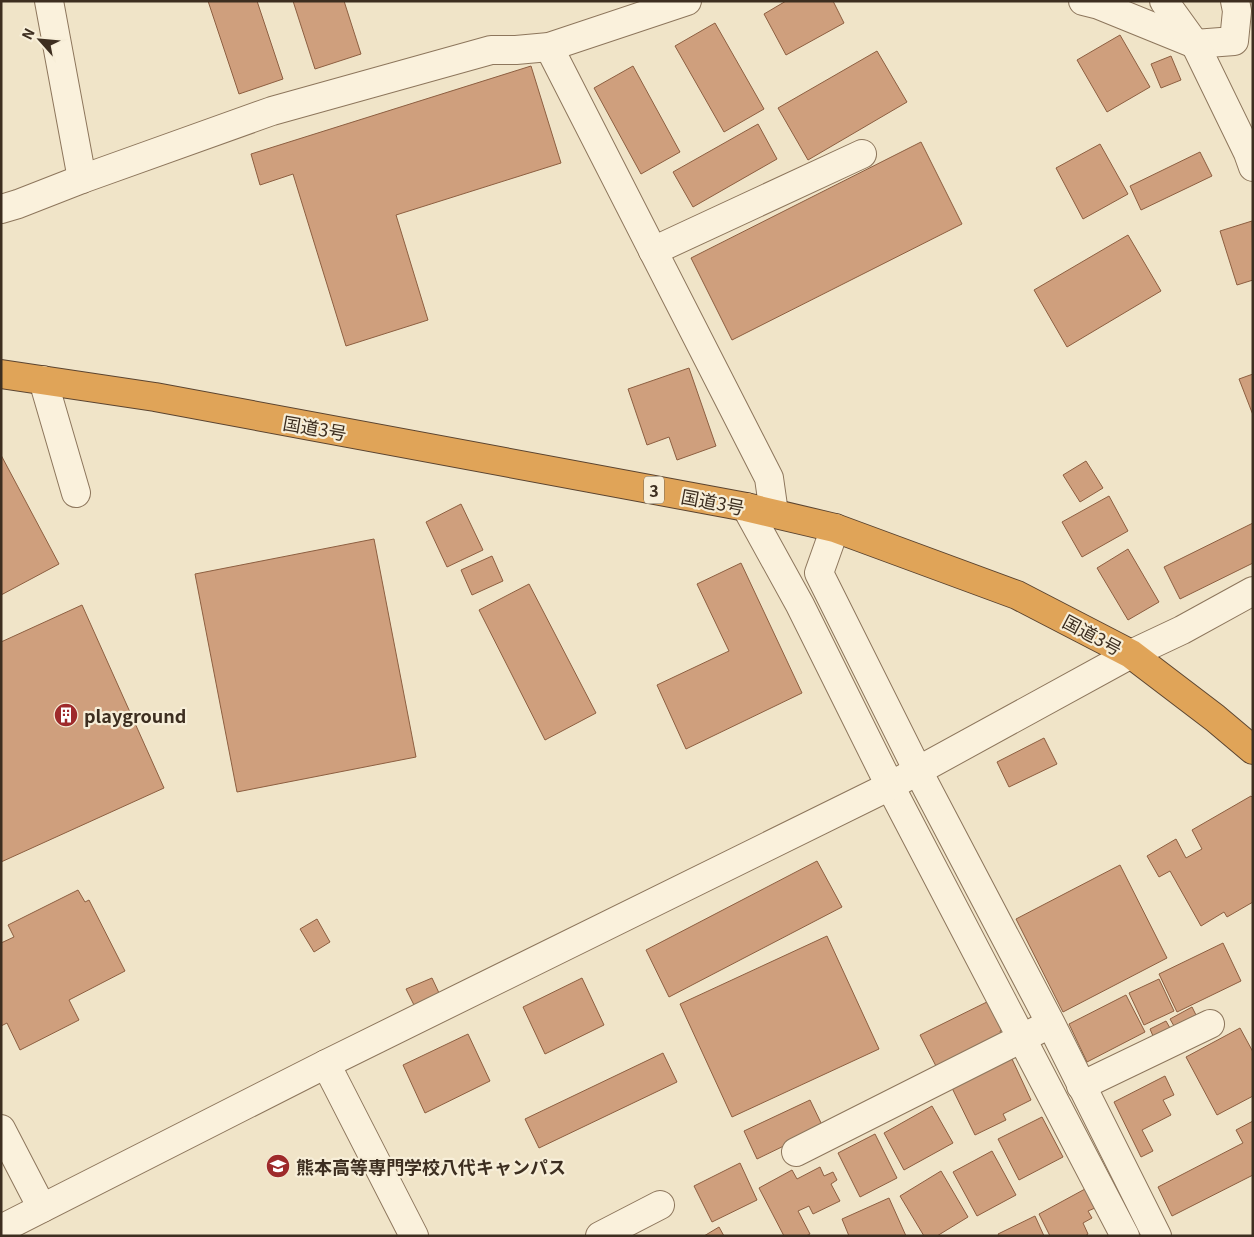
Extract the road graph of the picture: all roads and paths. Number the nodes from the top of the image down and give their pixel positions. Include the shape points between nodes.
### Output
1 (49, 1) edge
2 (687, 1) edge
3 (1083, 1) edge
4 (1164, 1) edge
5 (1235, 1) edge
6 (1195, 44) junction
7 (549, 47) junction
8 (862, 154) dead end
9 (1253, 167) edge
10 (82, 179) junction
11 (1, 209) edge
12 (653, 251) junction
13 (1, 374) edge
14 (43, 380) junction
15 (76, 493) dead end
16 (746, 507) junction
17 (774, 513) junction
18 (834, 528) junction
19 (818, 573) junction
20 (1253, 591) edge
21 (800, 605) junction
22 (1131, 654) junction
23 (1253, 750) edge
24 (918, 771) junction
25 (890, 786) junction
26 (1051, 1024) junction
27 (1210, 1024) dead end
28 (1021, 1037) junction
29 (326, 1064) junction
30 (1081, 1086) junction
31 (1, 1129) edge
32 (1106, 1136) junction
33 (796, 1152) dead end
34 (1090, 1168) junction
35 (660, 1205) dead end
36 (42, 1208) junction
37 (1, 1229) edge
38 (414, 1236) edge
39 (600, 1236) edge
40 (1124, 1236) edge
41 (1157, 1236) edge

1 - 10 street
2 - 7 street
3 - 6 street
4 - 6 street
5 - 6 street via 1234,41
6 - 9 street
7 - 10 street via 492,50 272,111
7 - 12 street
8 - 12 street
10 - 11 street
12 - 17 street via 769,478
13 - 14 highway, 国道3号 / 3
14 - 15 street
14 - 16 highway, 国道3号 / 3 via 155,397
16 - 17 highway, 国道3号 / 3
16 - 21 street
17 - 18 highway, 国道3号 / 3
18 - 19 street
18 - 22 highway, 国道3号 / 3 via 1018,594
19 - 21 street
19 - 24 street
20 - 22 street
21 - 25 street
22 - 23 highway, 国道3号 / 3
22 - 24 street
24 - 25 street
24 - 26 street
25 - 28 street
25 - 29 street
26 - 28 street
26 - 30 street
27 - 30 street
28 - 33 street
28 - 34 street
29 - 36 street
29 - 38 street
30 - 32 street
31 - 36 street
32 - 34 street
32 - 41 street
34 - 40 street
35 - 39 street
36 - 37 street

